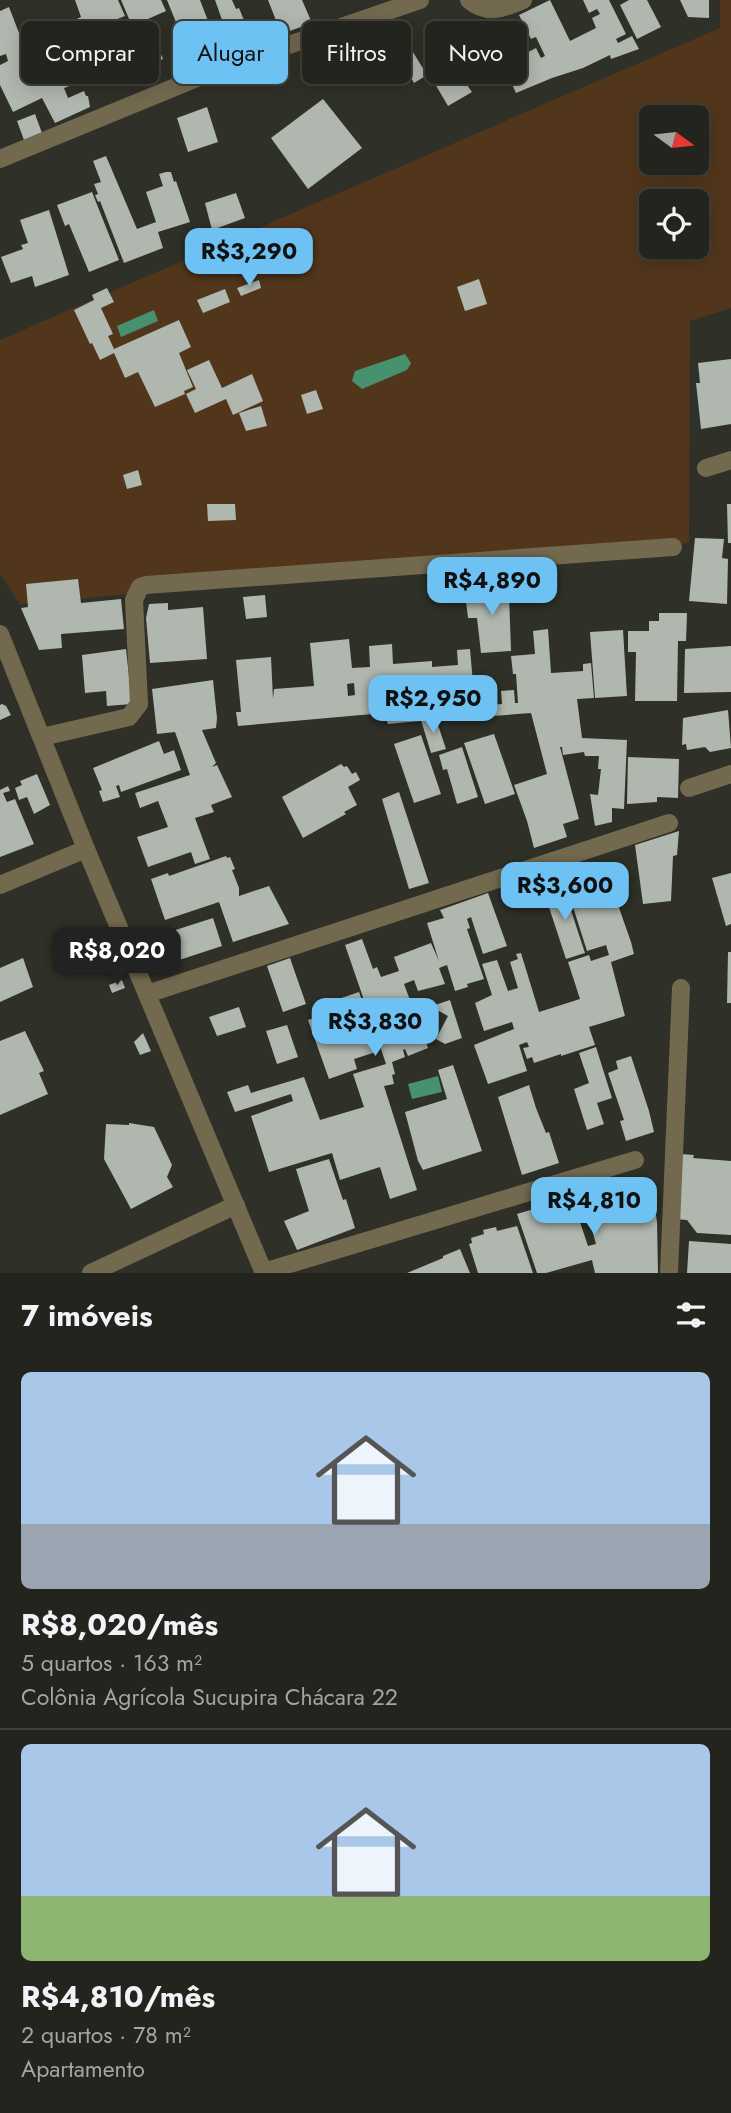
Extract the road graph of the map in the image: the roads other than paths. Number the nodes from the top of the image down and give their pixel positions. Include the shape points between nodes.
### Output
1 (420, 0) edge
2 (469, 0) edge
3 (523, 0) edge
4 (0, 159) edge
5 (731, 460) edge
6 (706, 468) dead end
7 (673, 547) dead end
8 (0, 634) edge
9 (0, 668) edge
10 (16, 679) junction
11 (43, 737) junction
12 (731, 774) edge
13 (689, 788) dead end
14 (669, 823) dead end
15 (86, 849) junction
16 (0, 885) edge
17 (681, 988) dead end
18 (147, 993) junction
19 (635, 1160) dead end
20 (236, 1205) junction
21 (91, 1273) edge
22 (263, 1273) edge
23 (669, 1273) edge

1 - 4 street via 219,69
2 - 3 street via 482,9 494,10
5 - 6 street
7 - 11 street via 146,585 134,600 139,705 135,712
8 - 10 street
9 - 10 street
10 - 11 street
11 - 15 street
12 - 13 street
14 - 18 street
15 - 16 street
15 - 18 street
17 - 23 street
18 - 20 street
19 - 22 street
20 - 21 street
20 - 22 street

